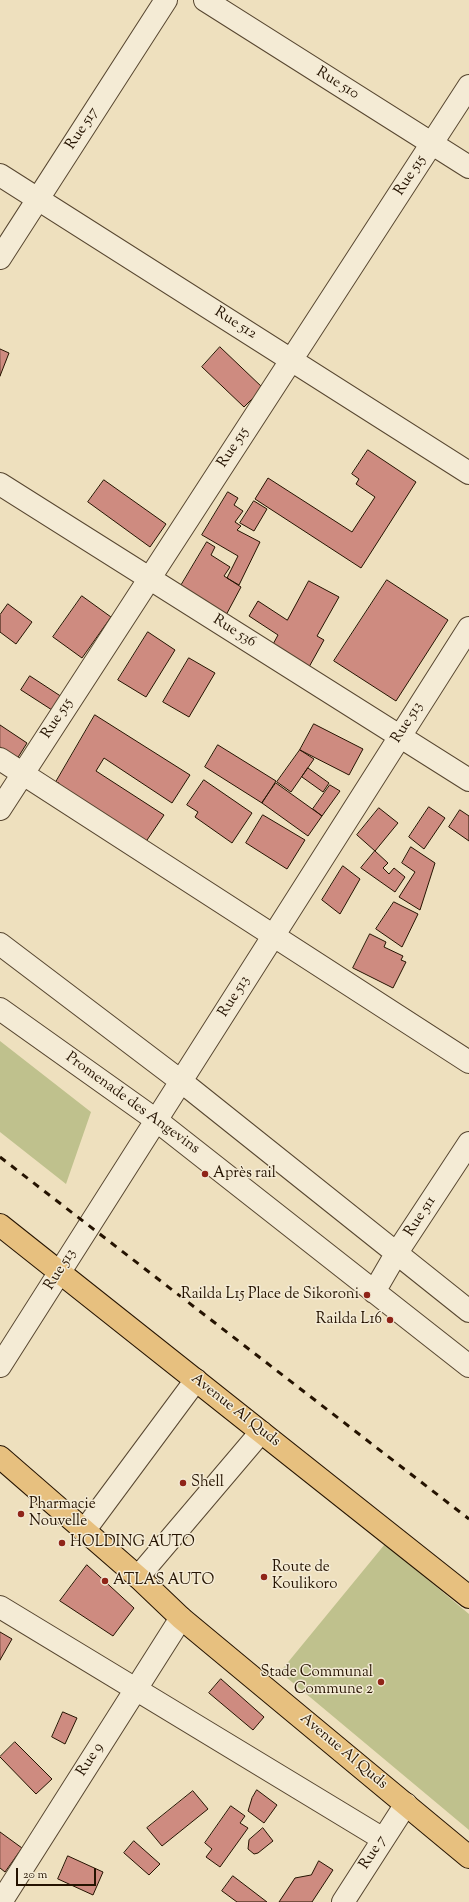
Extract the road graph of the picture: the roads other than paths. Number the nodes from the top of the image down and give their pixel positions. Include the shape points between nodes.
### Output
1 (166, 0) edge
2 (205, 0) edge
3 (469, 86) edge
4 (432, 144) junction
5 (469, 167) edge
6 (0, 175) edge
7 (38, 199) junction
8 (0, 258) edge
9 (291, 360) junction
10 (469, 473) edge
11 (0, 484) edge
12 (149, 579) junction
13 (469, 628) edge
14 (400, 737) junction
15 (0, 759) edge
16 (23, 774) junction
17 (469, 780) edge
18 (0, 809) edge
19 (274, 936) junction
20 (0, 944) edge
21 (0, 1009) edge
22 (469, 1062) edge
23 (182, 1082) junction
24 (156, 1120) junction
25 (469, 1143) edge
26 (0, 1225) edge
27 (396, 1254) junction
28 (60, 1272) junction
29 (374, 1292) junction
30 (469, 1311) edge
31 (0, 1366) edge
32 (469, 1366) edge
33 (196, 1380) junction
34 (261, 1432) junction
35 (0, 1457) edge
36 (84, 1530) junction
37 (138, 1577) junction
38 (469, 1597) edge
39 (0, 1607) edge
40 (181, 1618) junction
41 (136, 1689) junction
42 (406, 1804) junction
43 (383, 1839) junction
44 (469, 1856) edge
45 (1, 1902) edge
46 (343, 1902) edge

1 - 7 street, Rue 517
2 - 4 street, Rue 510
3 - 4 street, Rue 515
4 - 5 street, Rue 510
4 - 9 street, Rue 515
6 - 7 street, Rue 512
7 - 8 street, Rue 517
7 - 9 street, Rue 512
9 - 10 street, Rue 512
9 - 12 street, Rue 515
11 - 12 street, Rue 536
12 - 14 street, Rue 536
12 - 16 street, Rue 515
13 - 14 street, Rue 513
14 - 17 street, Rue 536
14 - 19 street, Rue 513
15 - 16 street
16 - 18 street, Rue 515
16 - 19 street
19 - 22 street
19 - 23 street, Rue 513
20 - 23 street
21 - 24 street, Promenade des Angevins
23 - 24 street, Rue 513
23 - 27 street
24 - 28 street, Rue 513
24 - 29 street, Promenade des Angevins
25 - 27 street, Rue 511
26 - 28 main road, Avenue Al Quds
27 - 29 street, Rue 511
27 - 30 street
28 - 31 street, Rue 513
28 - 33 main road, Avenue Al Quds
29 - 32 street, Promenade des Angevins
33 - 34 main road, Avenue Al Quds
33 - 36 street
34 - 37 street
34 - 38 main road, Avenue Al Quds
35 - 36 main road, Avenue Al Quds
36 - 37 main road, Avenue Al Quds
37 - 40 main road, Avenue Al Quds
39 - 41 street
40 - 41 street, Rue 9
40 - 42 main road, Avenue Al Quds
41 - 43 street
41 - 45 street, Rue 9
42 - 43 street, Rue 7
42 - 44 main road, Avenue Al Quds
43 - 46 street, Rue 7

